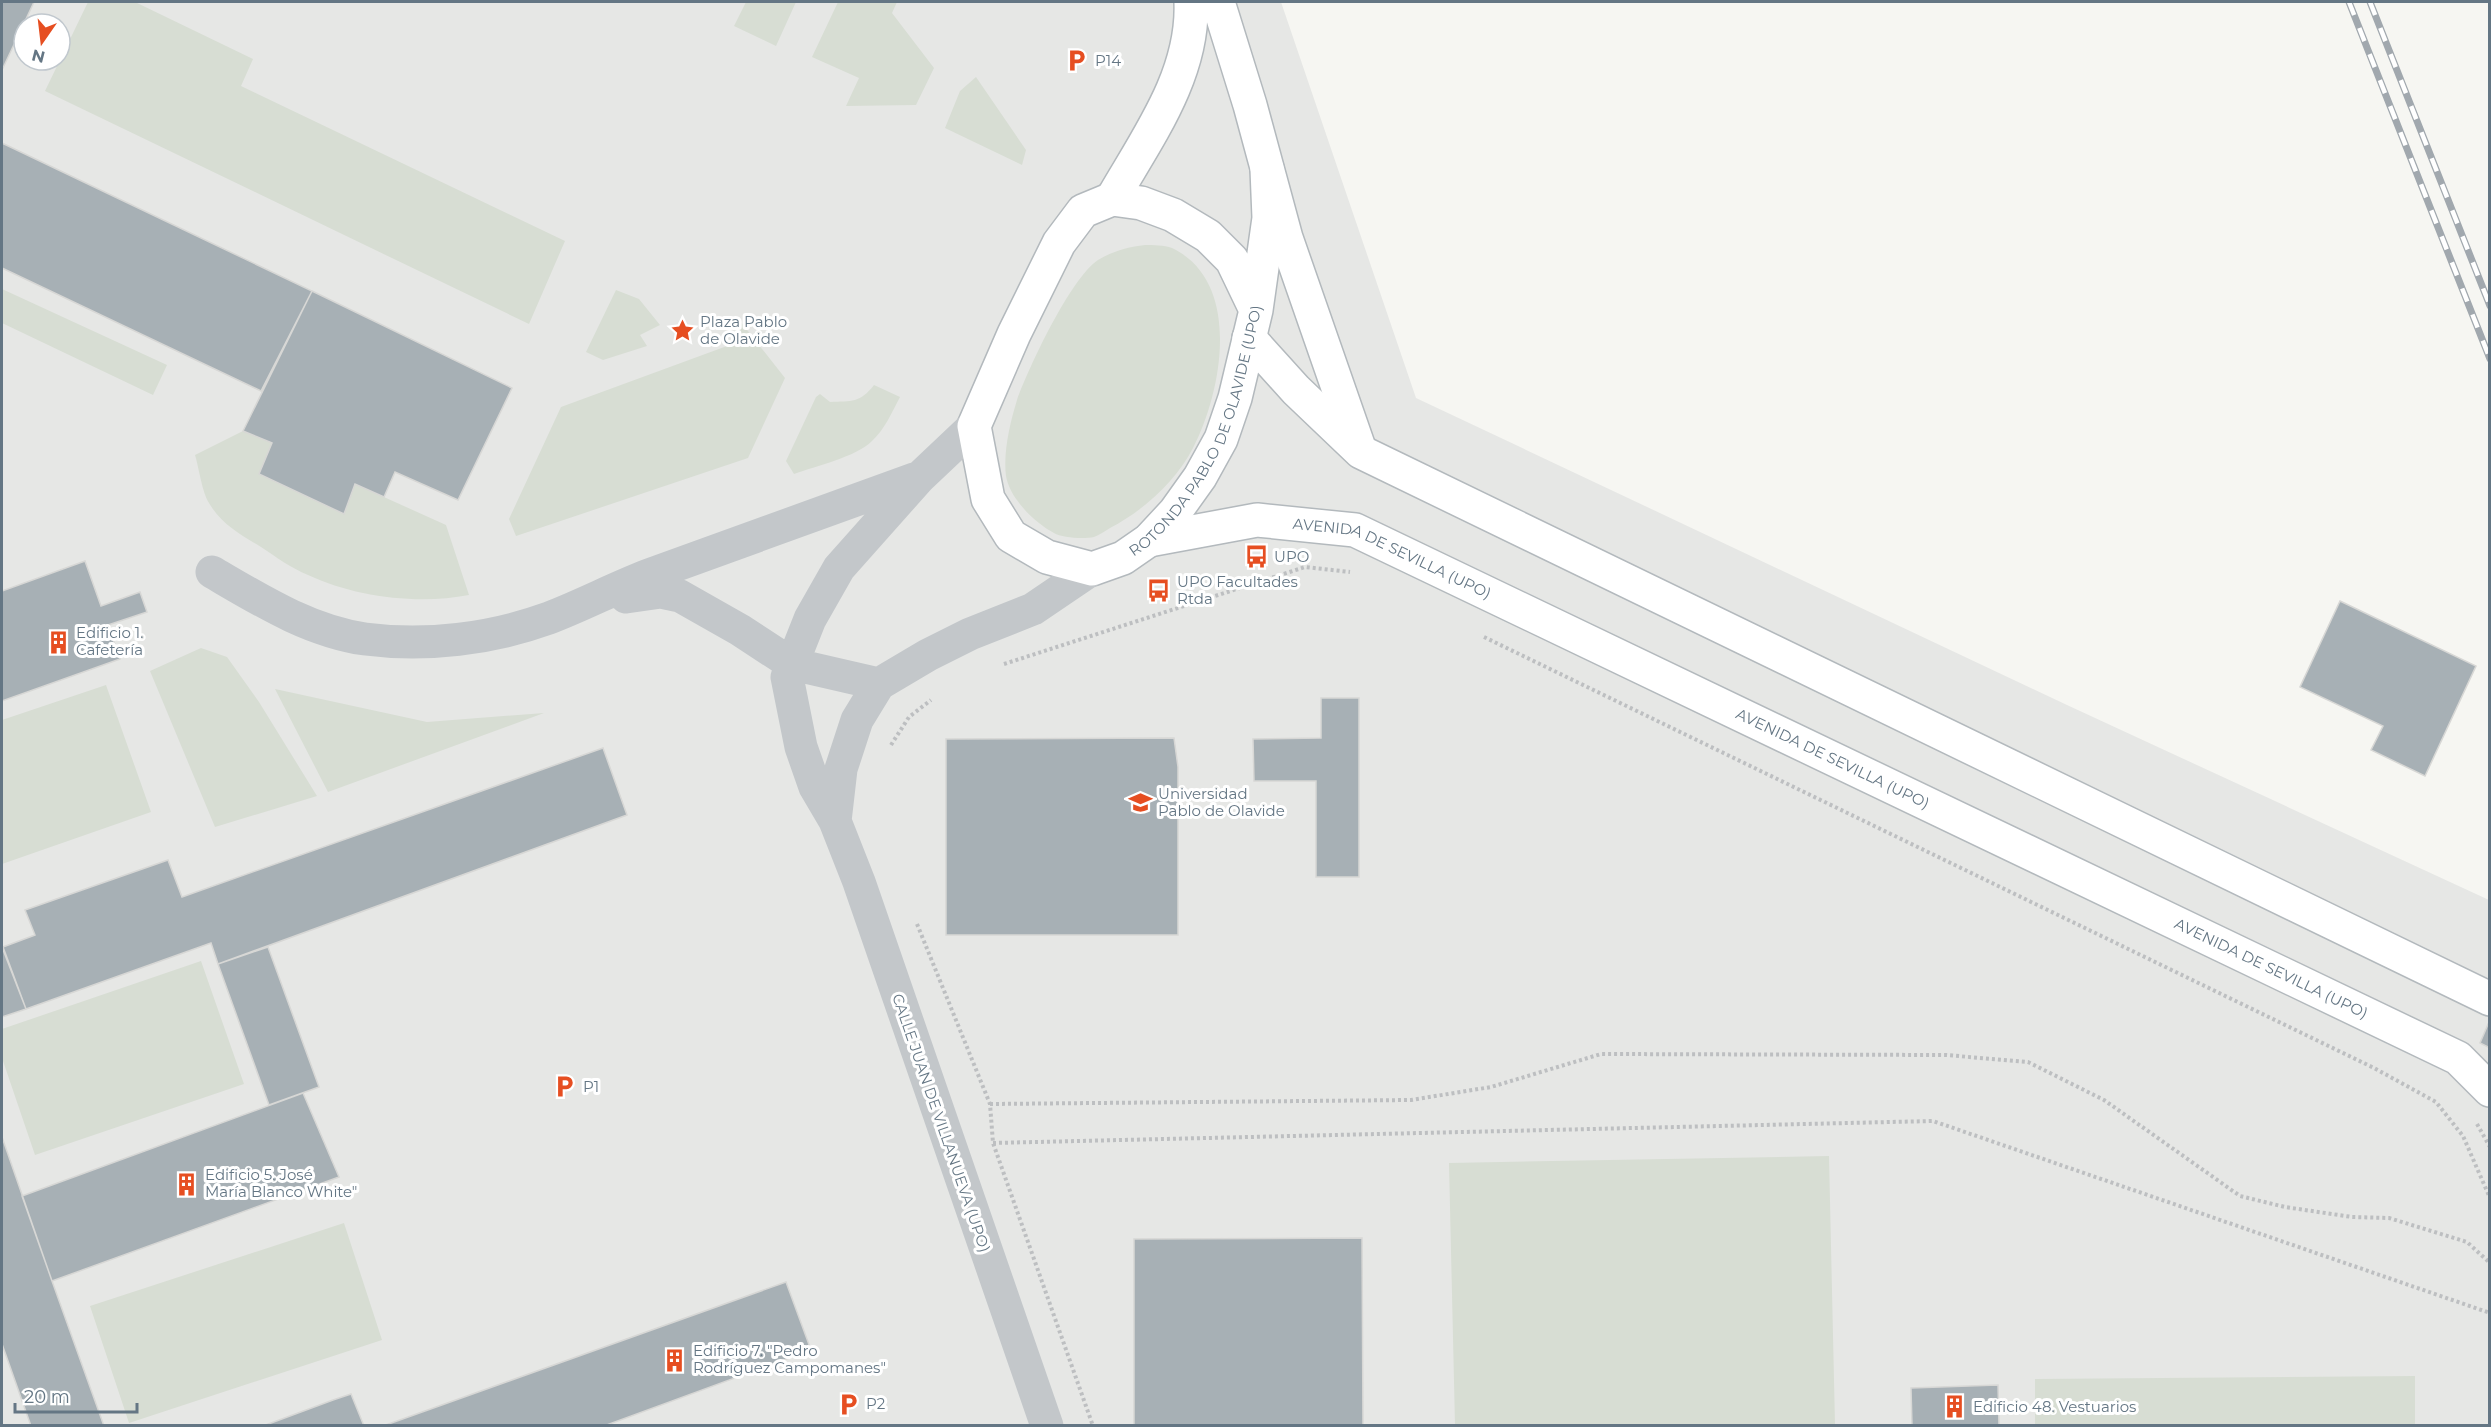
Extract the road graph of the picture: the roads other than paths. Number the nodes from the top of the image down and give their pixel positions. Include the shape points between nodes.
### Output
1 (1191, 2) edge
2 (1218, 2) edge
3 (1267, 169) junction
4 (1112, 199) junction
5 (1252, 324) junction
6 (974, 426) junction
7 (1361, 452) junction
8 (919, 478) junction
9 (1149, 540) junction
10 (1092, 569) junction
11 (212, 573) dead end
12 (579, 604) junction
13 (792, 664) junction
14 (879, 684) junction
15 (835, 821) junction
16 (2490, 999) edge
17 (2490, 1090) edge
18 (1047, 1425) edge

1 - 4 street via 1192,27 1173,92
2 - 3 street
3 - 5 street via 1269,218
3 - 7 street via 1286,238
4 - 5 street, ROTONDA PABLO DE OLAVIDE (UPO) via 1163,211 1208,236 1232,260
4 - 6 street via 1083,211 1059,243
5 - 7 street via 1296,390
5 - 9 street, ROTONDA PABLO DE OLAVIDE (UPO) via 1221,439 1200,477
6 - 8 street, CALLE JUAN DE VILLANUEVA (UPO)
6 - 10 street via 988,499 1011,536 1047,557
7 - 16 street
8 - 12 street
8 - 13 street, CALLE JUAN DE VILLANUEVA (UPO) via 839,568 810,619
9 - 10 street, ROTONDA PABLO DE OLAVIDE (UPO) via 1123,558
9 - 17 street, AVENIDA DE SEVILLA (UPO) via 1257,520 1355,530 2458,1059
10 - 14 street via 1033,609 949,644
11 - 12 street via 287,615 364,639 421,642 471,637 549,618
12 - 13 street via 661,592 680,596
13 - 14 street
13 - 15 street, CALLE JUAN DE VILLANUEVA (UPO) via 787,677 801,747 815,787
14 - 15 street via 857,720 841,769
15 - 18 street, CALLE JUAN DE VILLANUEVA (UPO)

